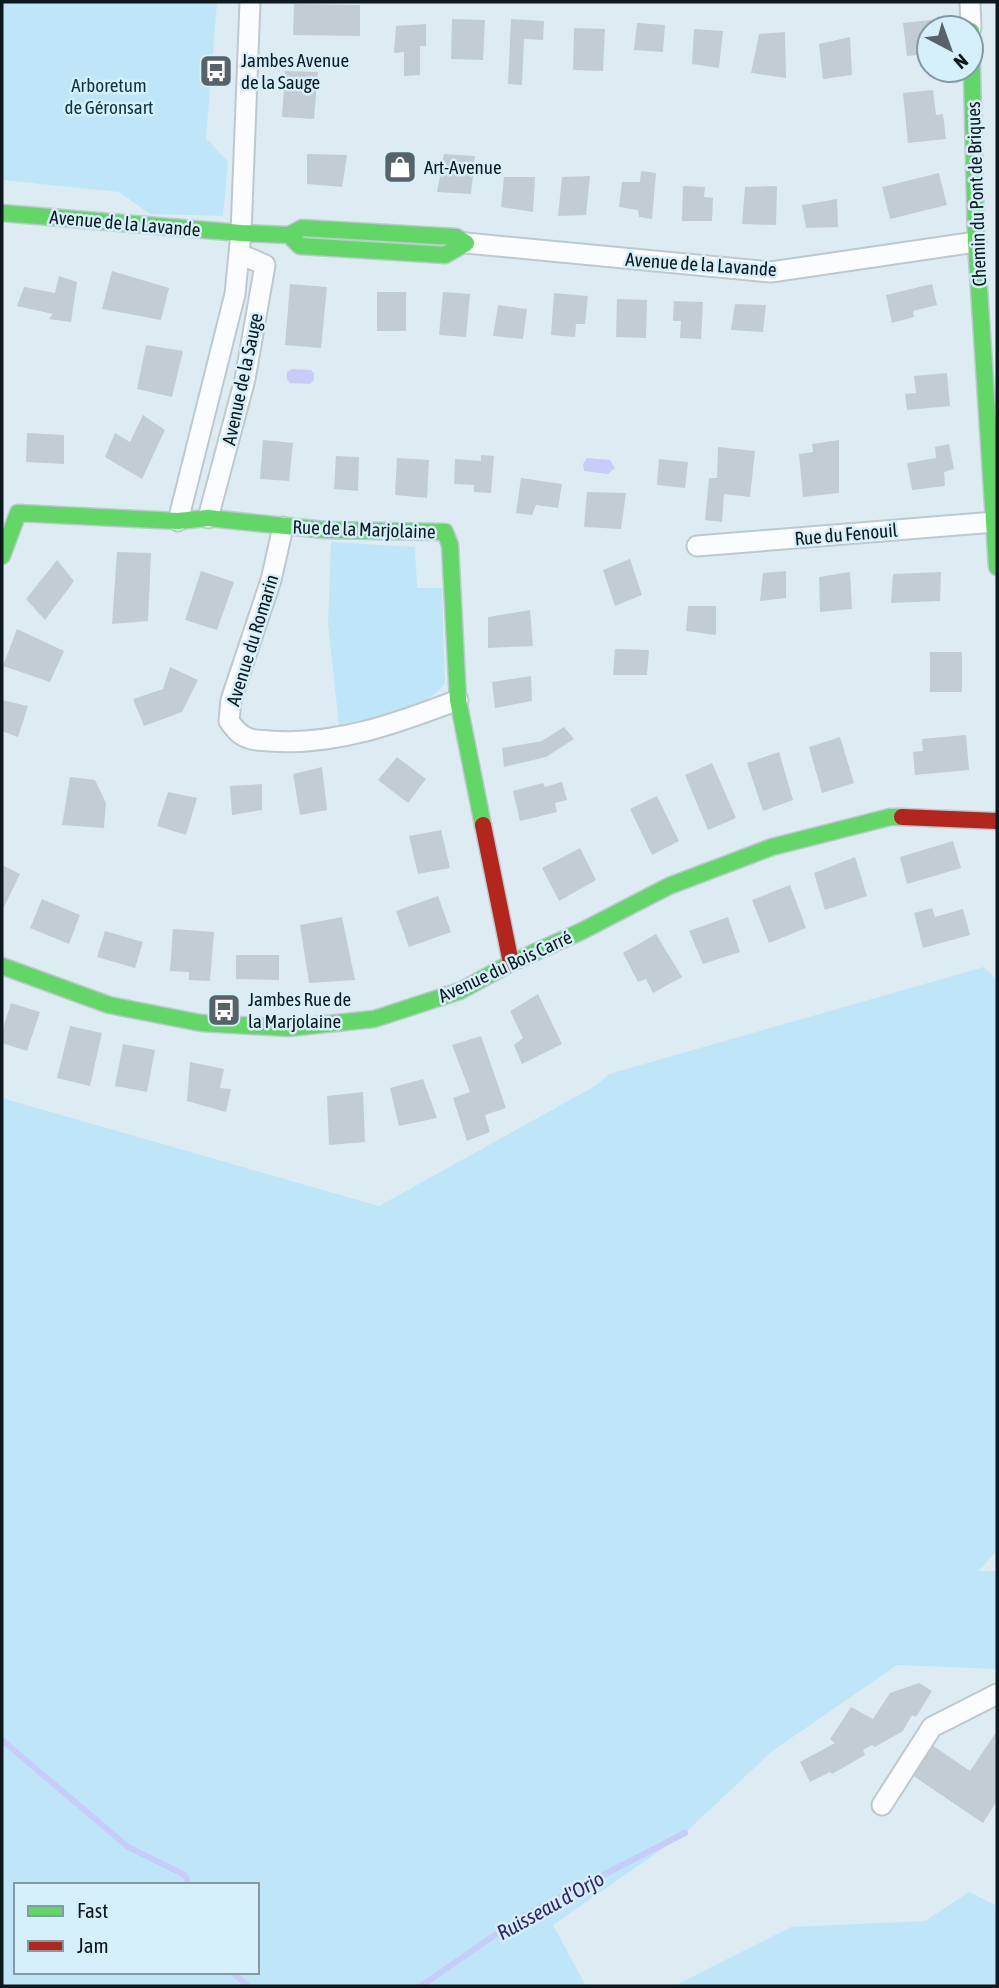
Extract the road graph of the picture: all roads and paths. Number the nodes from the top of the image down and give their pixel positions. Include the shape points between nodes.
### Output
1 (250, 2) edge
2 (972, 84) edge
3 (2, 213) edge
4 (241, 233) junction
5 (975, 242) junction
6 (466, 243) joint
7 (240, 254) junction
8 (208, 518) junction
9 (178, 521) junction
10 (995, 522) junction
11 (283, 527) junction
12 (697, 546) dead end
13 (2, 556) edge
14 (997, 567) edge
15 (458, 700) junction
16 (997, 821) edge
17 (510, 963) junction
18 (2, 966) edge
19 (997, 1695) edge
20 (882, 1805) dead end

1 - 4 street, Avenue de la Sauge
2 - 5 street, Chemin du Pont de Briques
3 - 4 street, Avenue de la Lavande
4 - 6 street, Avenue de la Lavande via 289,235 300,246 445,255
4 - 7 street, Avenue de la Sauge
5 - 6 street, Avenue de la Lavande via 771,272
5 - 10 street, Chemin du Pont de Briques
7 - 8 street, Avenue de la Sauge via 265,265 245,379
7 - 9 street, Avenue de la Sauge via 235,294
8 - 9 street, Rue de la Marjolaine
8 - 11 street, Rue de la Marjolaine
9 - 13 street, Rue de la Marjolaine via 18,513
10 - 12 street, Rue du Fenouil
10 - 14 street, Chemin du Pont de Briques
11 - 15 street, Rue de la Marjolaine via 445,532 450,545
11 - 15 street, Avenue du Romarin via 271,580 231,700 229,721 236,731 250,739 285,742 341,738
15 - 17 street, Rue de la Marjolaine
16 - 17 street, Avenue du Bois Carré via 890,817 772,847 669,886
17 - 18 street, Avenue du Bois Carré via 460,991 374,1019 289,1028 201,1023 109,1005
19 - 20 street via 932,1727

